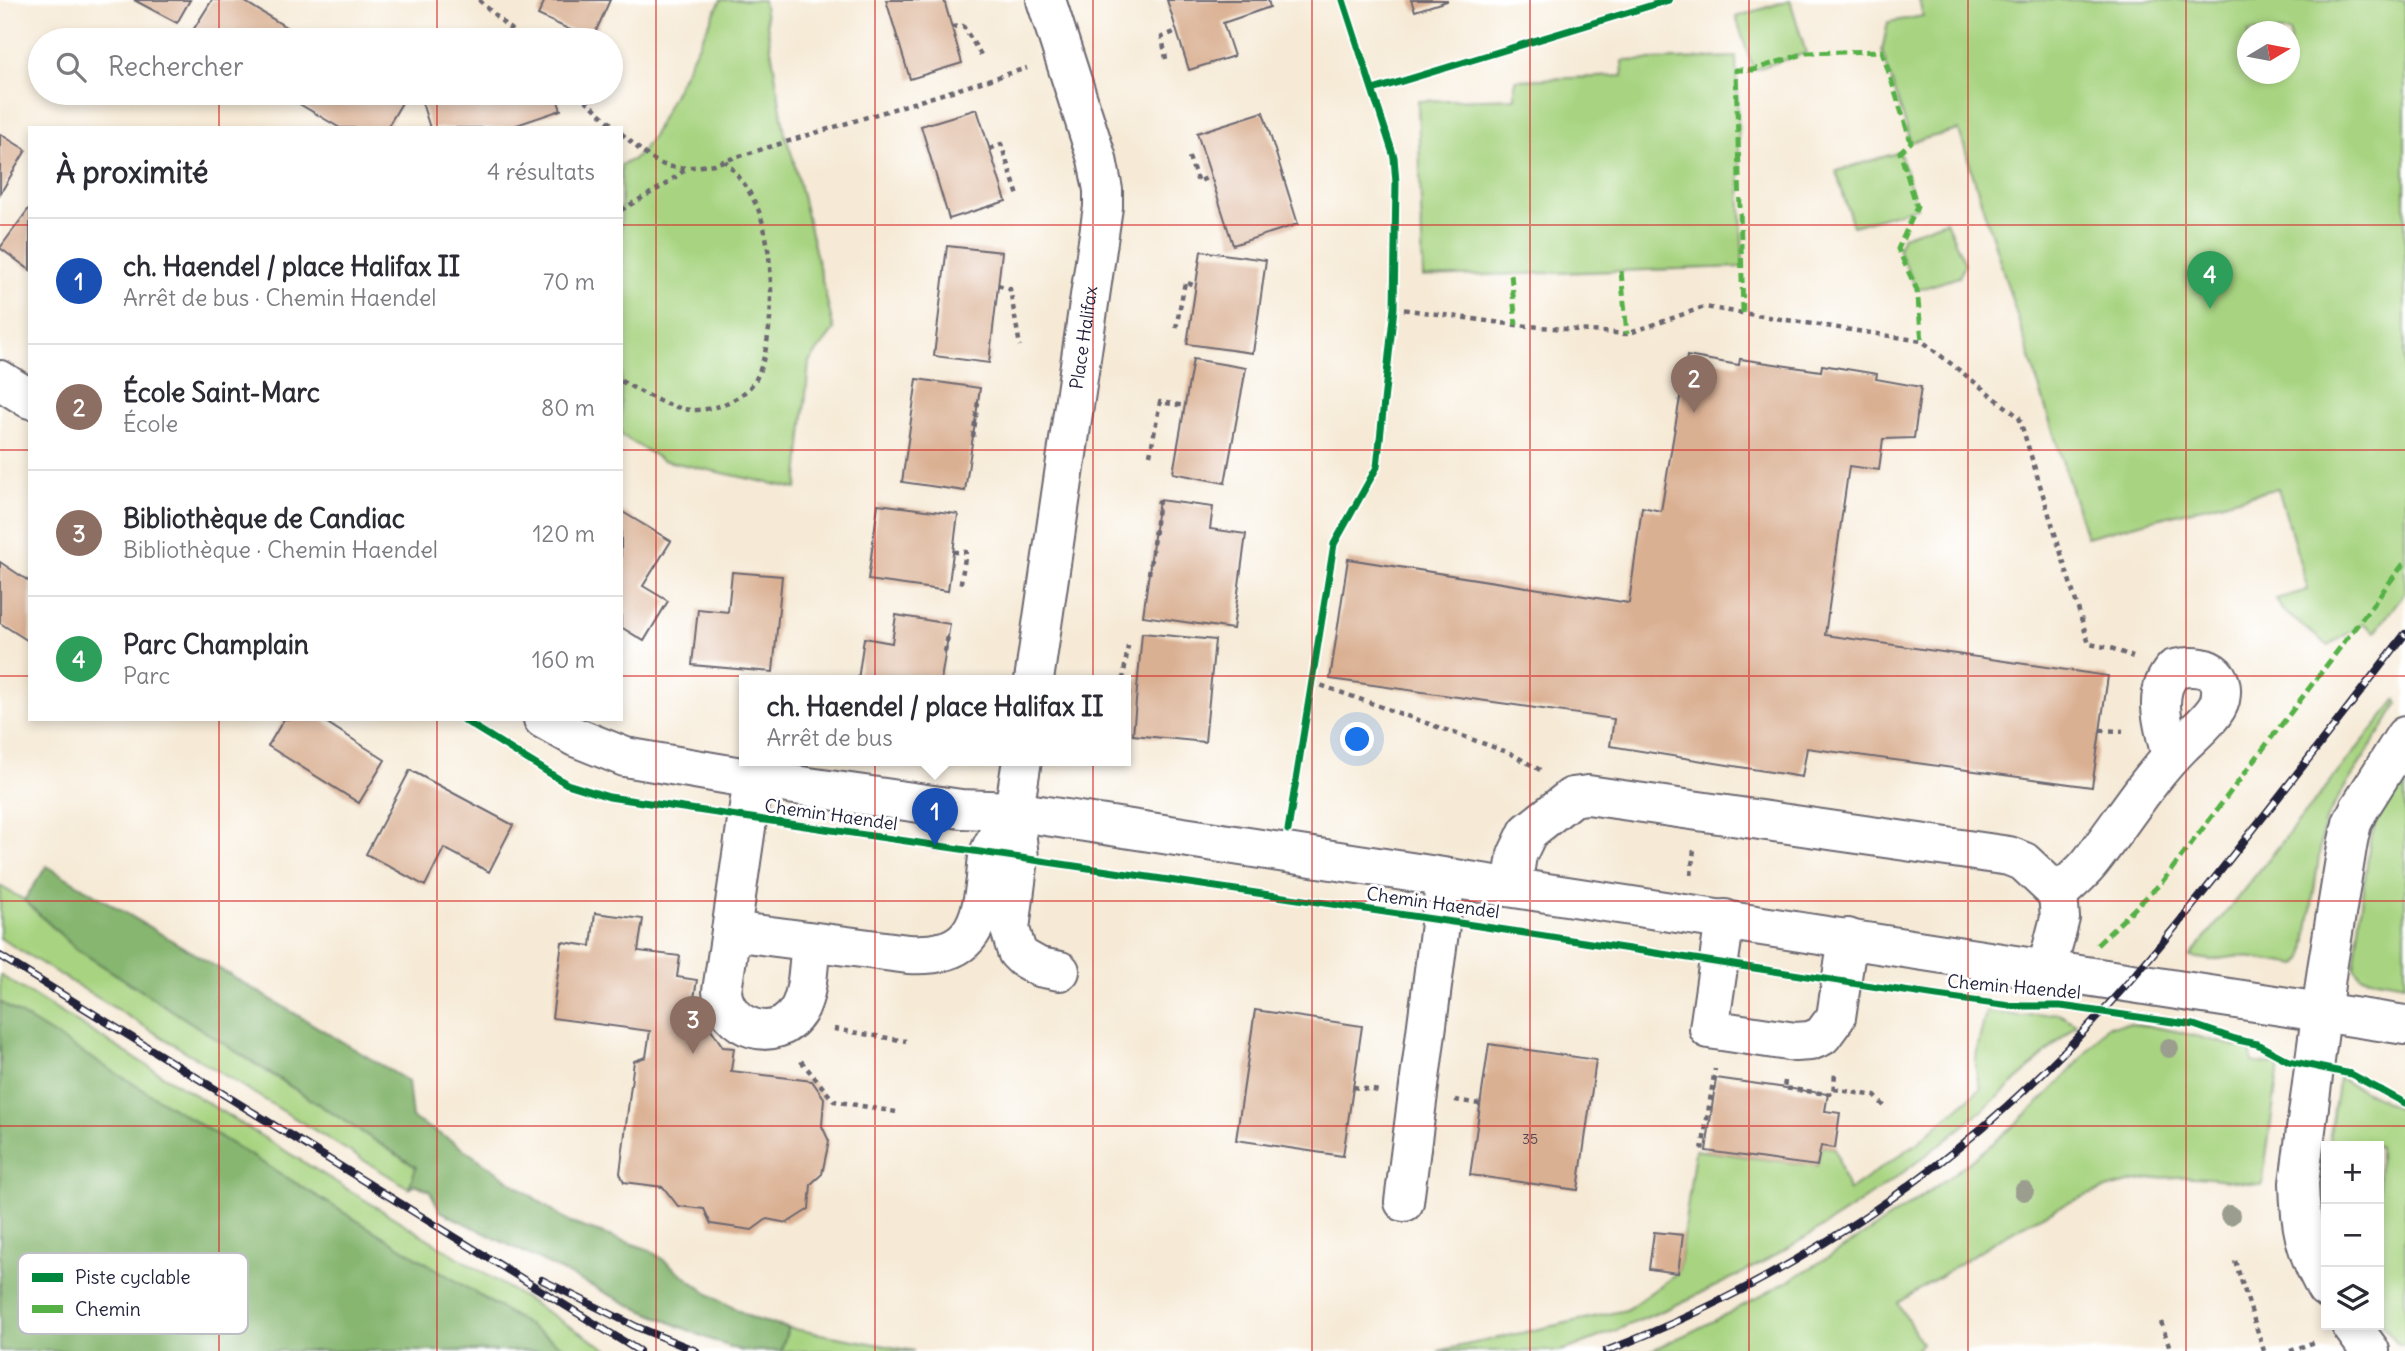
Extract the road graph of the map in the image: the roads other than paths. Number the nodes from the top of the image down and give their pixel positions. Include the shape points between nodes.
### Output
1 (1046, 0) edge
2 (0, 380) edge
3 (28, 397) edge
4 (1035, 675) edge
5 (547, 721) edge
6 (2405, 736) edge
7 (2171, 756) dead end
8 (1021, 766) edge
9 (753, 779) junction
10 (1014, 811) junction
11 (1446, 878) junction
12 (1512, 887) junction
13 (2058, 894) junction
14 (1725, 919) junction
15 (731, 931) junction
16 (1848, 938) junction
17 (811, 942) junction
18 (2047, 968) junction
19 (1060, 971) dead end
20 (2322, 1012) junction
21 (2405, 1025) edge
22 (1404, 1202) dead end
23 (2321, 1277) edge
24 (2339, 1332) edge
25 (2370, 1351) edge

1 - 4 street, Place Halifax via 1097,159 1103,207
2 - 3 street
5 - 9 street, Chemin Haendel via 625,757
6 - 20 street via 2352,823
7 - 13 street via 2087,867
8 - 10 street
9 - 10 street, Chemin Haendel via 961,809
9 - 15 street
10 - 11 street, Chemin Haendel
10 - 17 street via 989,853 983,904 973,932 962,944 946,953 918,955
10 - 19 street via 1019,858 1009,920 1012,939 1017,952 1031,964
11 - 12 street, Chemin Haendel
11 - 22 street
12 - 13 street via 1517,855 1528,832 1572,797 1588,795 2009,856 2024,862
12 - 14 street, Chemin Haendel
13 - 18 street via 2060,918
14 - 16 street, Chemin Haendel
14 - 16 street via 1709,1029 1795,1042 1822,1036 1836,1017
15 - 17 street
15 - 17 street via 722,999 734,1018 754,1029 778,1028 797,1012
16 - 18 street, Chemin Haendel
18 - 20 street, Chemin Haendel
20 - 21 street, Chemin Haendel
20 - 23 street via 2300,1204 2307,1248
24 - 25 street

